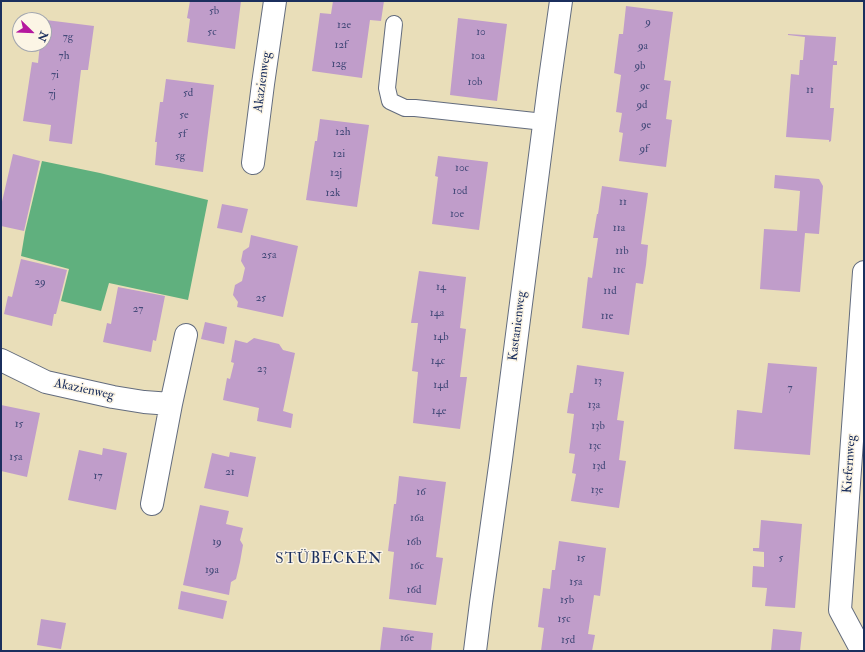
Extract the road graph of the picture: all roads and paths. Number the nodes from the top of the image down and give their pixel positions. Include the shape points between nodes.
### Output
1 (275, 1) edge
2 (562, 1) edge
3 (394, 24) dead end
4 (544, 122) junction
5 (253, 164) dead end
6 (864, 272) edge
7 (186, 335) dead end
8 (1, 360) edge
9 (171, 404) junction
10 (152, 504) dead end
11 (475, 651) edge
12 (862, 651) edge

1 - 5 street, Akazienweg
2 - 4 street, Kastanienweg
3 - 4 lane via 387,88 390,102 405,108
4 - 11 street, Kastanienweg
6 - 12 street, Kiefernweg via 840,610
7 - 9 street
8 - 9 street, Akazienweg via 46,382 144,402
9 - 10 street

